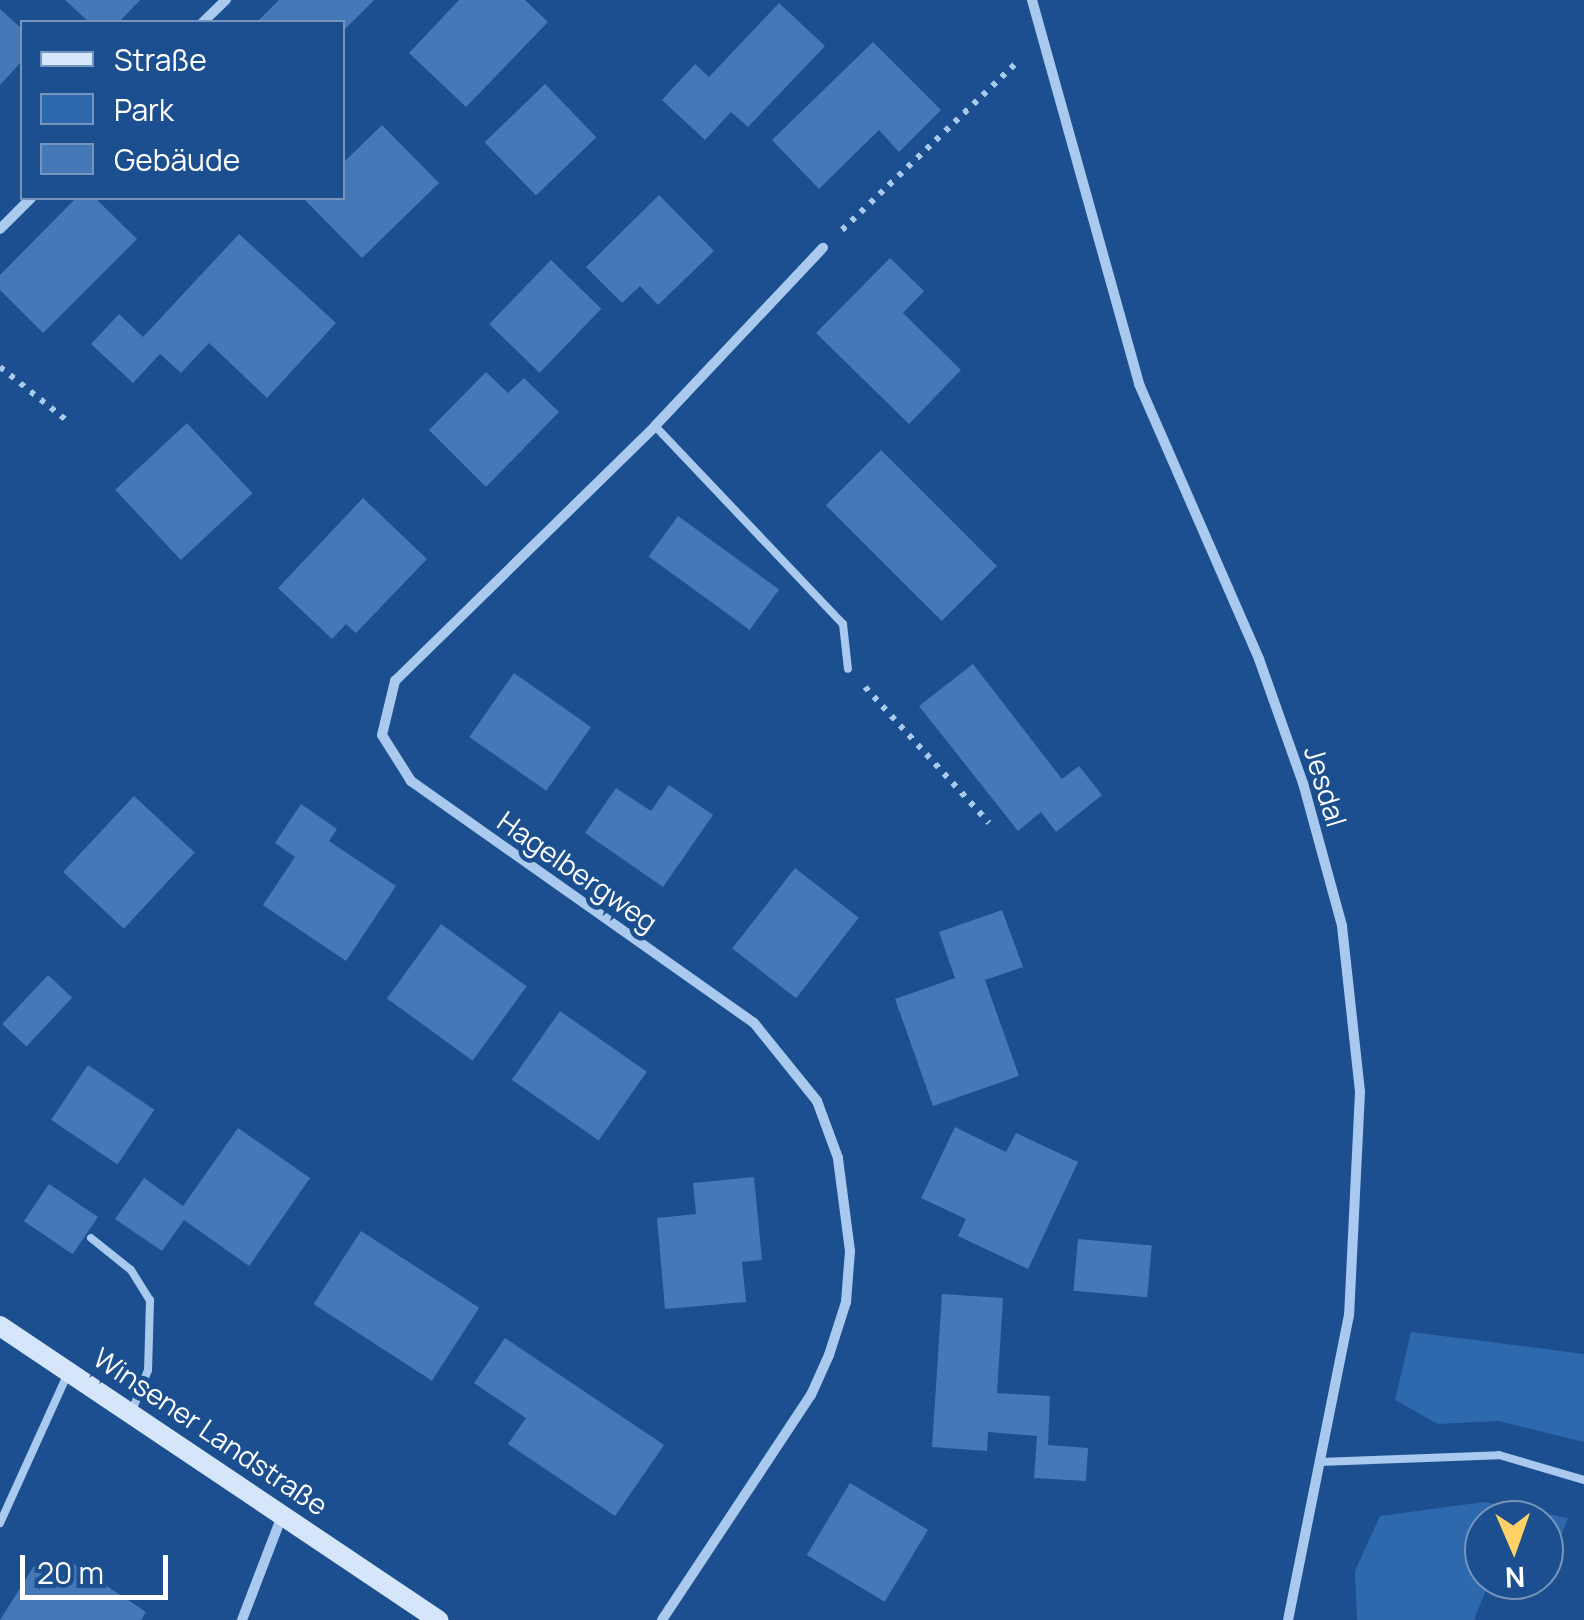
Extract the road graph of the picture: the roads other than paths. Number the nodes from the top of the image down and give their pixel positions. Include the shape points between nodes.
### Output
1 (226, 0) edge
2 (1032, 0) edge
3 (206, 20) edge
4 (29, 200) edge
5 (0, 230) edge
6 (823, 248) road end
7 (655, 426) junction
8 (848, 669) road end
9 (91, 1238) dead end
10 (0, 1326) edge
11 (70, 1369) junction
12 (132, 1411) junction
13 (1320, 1462) junction
14 (1584, 1480) edge
15 (284, 1512) junction
16 (0, 1523) edge
17 (242, 1620) edge
18 (438, 1620) edge
19 (662, 1620) edge
20 (1288, 1620) edge

1 - 3 street
2 - 13 street, Jesdal via 1139,384 1259,660 1304,783 1342,926 1360,1092 1349,1315
4 - 5 street
6 - 7 street, Hagelbergweg
7 - 8 lane via 843,624
7 - 19 street, Hagelbergweg via 395,681 382,735 412,781 754,1023 807,1086 838,1158 850,1251 846,1302 829,1355 811,1395
9 - 12 lane via 132,1270 150,1300 148,1370
10 - 11 street, Winsener Landstraße
11 - 12 street, Winsener Landstraße
11 - 16 lane
12 - 15 street, Winsener Landstraße
13 - 14 lane via 1499,1455
13 - 20 street, Jesdal
15 - 17 street
15 - 18 street, Winsener Landstraße

